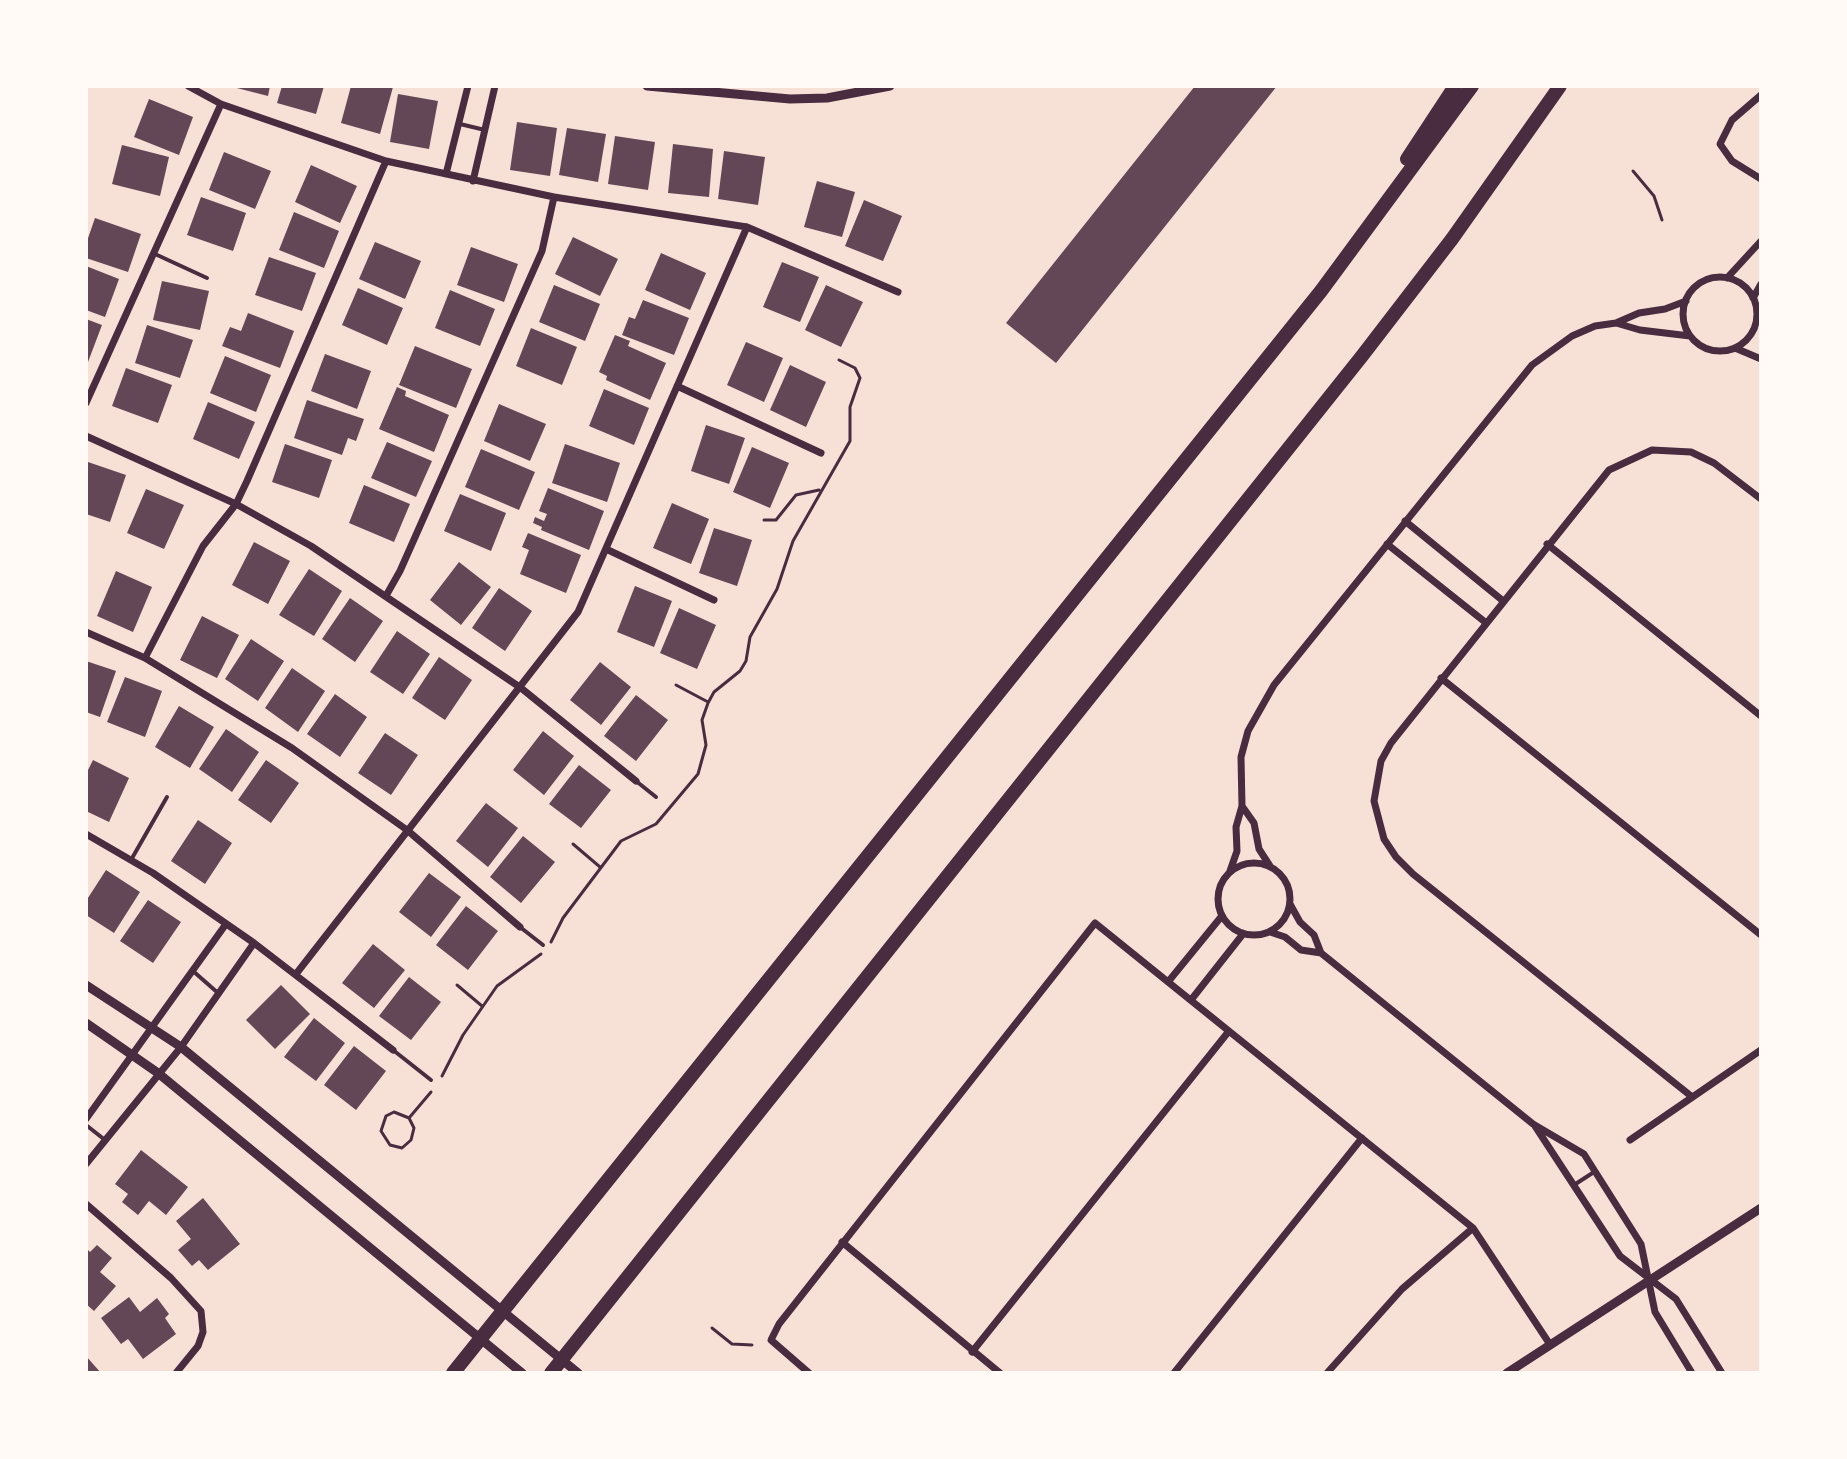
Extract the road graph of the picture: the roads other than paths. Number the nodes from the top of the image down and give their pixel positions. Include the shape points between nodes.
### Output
1 (188, 86) edge
2 (468, 86) edge
3 (495, 86) edge
4 (647, 86) edge
5 (890, 86) edge
6 (1455, 86) edge
7 (1472, 86) edge
8 (1560, 86) edge
9 (1569, 86) edge
10 (1761, 95) edge
11 (221, 104) junction
12 (459, 124) junction
13 (1534, 126) junction
14 (485, 130) junction
15 (386, 161) junction
16 (446, 174) junction
17 (1761, 179) edge
18 (473, 181) junction
19 (554, 197) junction
20 (747, 227) junction
21 (1761, 241) edge
22 (152, 253) junction
23 (207, 278) dead end
24 (1727, 278) junction
25 (1761, 284) edge
26 (1321, 291) junction
27 (898, 292) dead end
28 (1753, 298) junction
29 (1686, 301) junction
30 (1616, 323) junction
31 (1759, 324) edge
32 (1690, 336) junction
33 (1735, 348) junction
34 (1761, 359) edge
35 (677, 386) junction
36 (86, 403) edge
37 (86, 436) edge
38 (821, 453) dead end
39 (1761, 499) edge
40 (236, 504) junction
41 (1405, 521) junction
42 (1387, 544) junction
43 (1547, 544) junction
44 (606, 549) junction
45 (387, 594) junction
46 (714, 600) dead end
47 (1502, 600) junction
48 (1485, 622) junction
49 (86, 632) edge
50 (145, 658) junction
51 (1441, 678) junction
52 (521, 688) junction
53 (1761, 716) edge
54 (636, 781) joint
55 (167, 797) dead end
56 (656, 797) dead end
57 (1242, 806) junction
58 (407, 830) junction
59 (86, 834) edge
60 (131, 860) junction
61 (1270, 866) junction
62 (1230, 871) junction
63 (1290, 904) junction
64 (1221, 917) junction
65 (226, 924) junction
66 (520, 927) joint
67 (1270, 932) junction
68 (1243, 934) junction
69 (1761, 935) edge
70 (254, 943) junction
71 (543, 945) dead end
72 (1321, 953) junction
73 (193, 971) junction
74 (296, 974) junction
75 (1168, 982) junction
76 (86, 985) edge
77 (218, 993) junction
78 (1191, 1000) junction
79 (86, 1023) edge
80 (153, 1027) junction
81 (1229, 1031) junction
82 (181, 1047) junction
83 (393, 1050) joint
84 (1761, 1050) edge
85 (132, 1055) junction
86 (158, 1073) junction
87 (431, 1080) dead end
88 (1691, 1096) junction
89 (86, 1122) edge
90 (1533, 1124) junction
91 (1362, 1138) junction
92 (105, 1140) junction
93 (1630, 1140) dead end
94 (86, 1164) edge
95 (1594, 1172) junction
96 (1574, 1185) junction
97 (86, 1204) edge
98 (1761, 1208) edge
99 (1473, 1228) junction
100 (842, 1242) junction
101 (1648, 1279) junction
102 (1549, 1343) junction
103 (972, 1352) junction
104 (176, 1373) edge
105 (453, 1373) edge
106 (522, 1373) edge
107 (551, 1373) edge
108 (578, 1373) edge
109 (809, 1373) edge
110 (1000, 1373) edge
111 (1174, 1373) edge
112 (1327, 1373) edge
113 (1507, 1373) edge
114 (1692, 1373) edge
115 (1722, 1373) edge

1 - 11 street
2 - 12 street
3 - 14 street
4 - 5 street via 790,99
6 - 26 highway
7 - 26 highway
8 - 13 highway
9 - 13 highway
10 - 17 street via 1732,120 1720,144 1732,161
11 - 15 street
11 - 22 street
12 - 14 lane
12 - 16 street
13 - 107 highway via 1362,356
14 - 18 street
15 - 16 street
15 - 40 street
16 - 18 street
18 - 19 street
19 - 20 street
19 - 45 street via 542,251
20 - 27 street
20 - 35 street
21 - 24 street
22 - 23 lane
22 - 36 street
24 - 28 street
24 - 29 street via 1704,281
25 - 28 street
26 - 105 highway
28 - 31 street
29 - 30 street
29 - 32 street via 1683,317
30 - 32 street
30 - 41 street via 1572,336 1532,365
31 - 33 street
32 - 33 street via 1713,350
33 - 34 street
35 - 38 street
35 - 44 street
37 - 40 street
39 - 43 street via 1691,452 1652,450 1609,470
40 - 45 street
40 - 50 street via 203,546
41 - 42 street
41 - 47 street
42 - 48 street
42 - 57 street via 1256,715 1241,757
43 - 47 street
43 - 53 street
44 - 46 street
44 - 52 street via 578,612
45 - 52 street
47 - 48 street
48 - 51 street
49 - 50 street
50 - 58 street via 245,717
51 - 69 street
51 - 88 street via 1381,761 1374,801 1384,839 1413,874
52 - 54 street
52 - 58 street
54 - 56 lane
55 - 60 lane
57 - 61 street
57 - 62 street
58 - 66 street
58 - 74 street
59 - 60 street
60 - 65 street
61 - 62 street via 1252,863
61 - 63 street via 1283,878
62 - 64 street via 1218,890
63 - 67 street via 1283,922
63 - 72 street
64 - 68 street
64 - 75 street
65 - 70 street
65 - 73 street
66 - 71 lane
67 - 68 street
67 - 72 street via 1301,950
68 - 78 street
70 - 74 street
70 - 77 street
72 - 90 street
73 - 77 lane
73 - 80 street
74 - 83 street
75 - 78 street
75 - 100 street via 1095,923
76 - 80 street
77 - 82 street
78 - 81 street
79 - 85 street
80 - 82 street
80 - 85 street
81 - 91 street
81 - 103 street
82 - 86 street
82 - 108 street
83 - 87 lane
84 - 88 street
85 - 86 street
85 - 89 street
86 - 92 street
86 - 106 street
88 - 93 street
89 - 92 lane
90 - 95 street via 1584,1154
90 - 96 street
91 - 99 street
91 - 111 street
92 - 94 street
95 - 96 lane
95 - 101 street via 1641,1244
96 - 101 street via 1620,1256
97 - 104 street via 171,1278 204,1321 198,1346
98 - 101 street
99 - 102 street
99 - 112 street via 1402,1289
100 - 103 street
100 - 109 street via 771,1340
101 - 102 street
101 - 114 street via 1655,1312
101 - 115 street via 1676,1299
102 - 113 street
103 - 110 street

